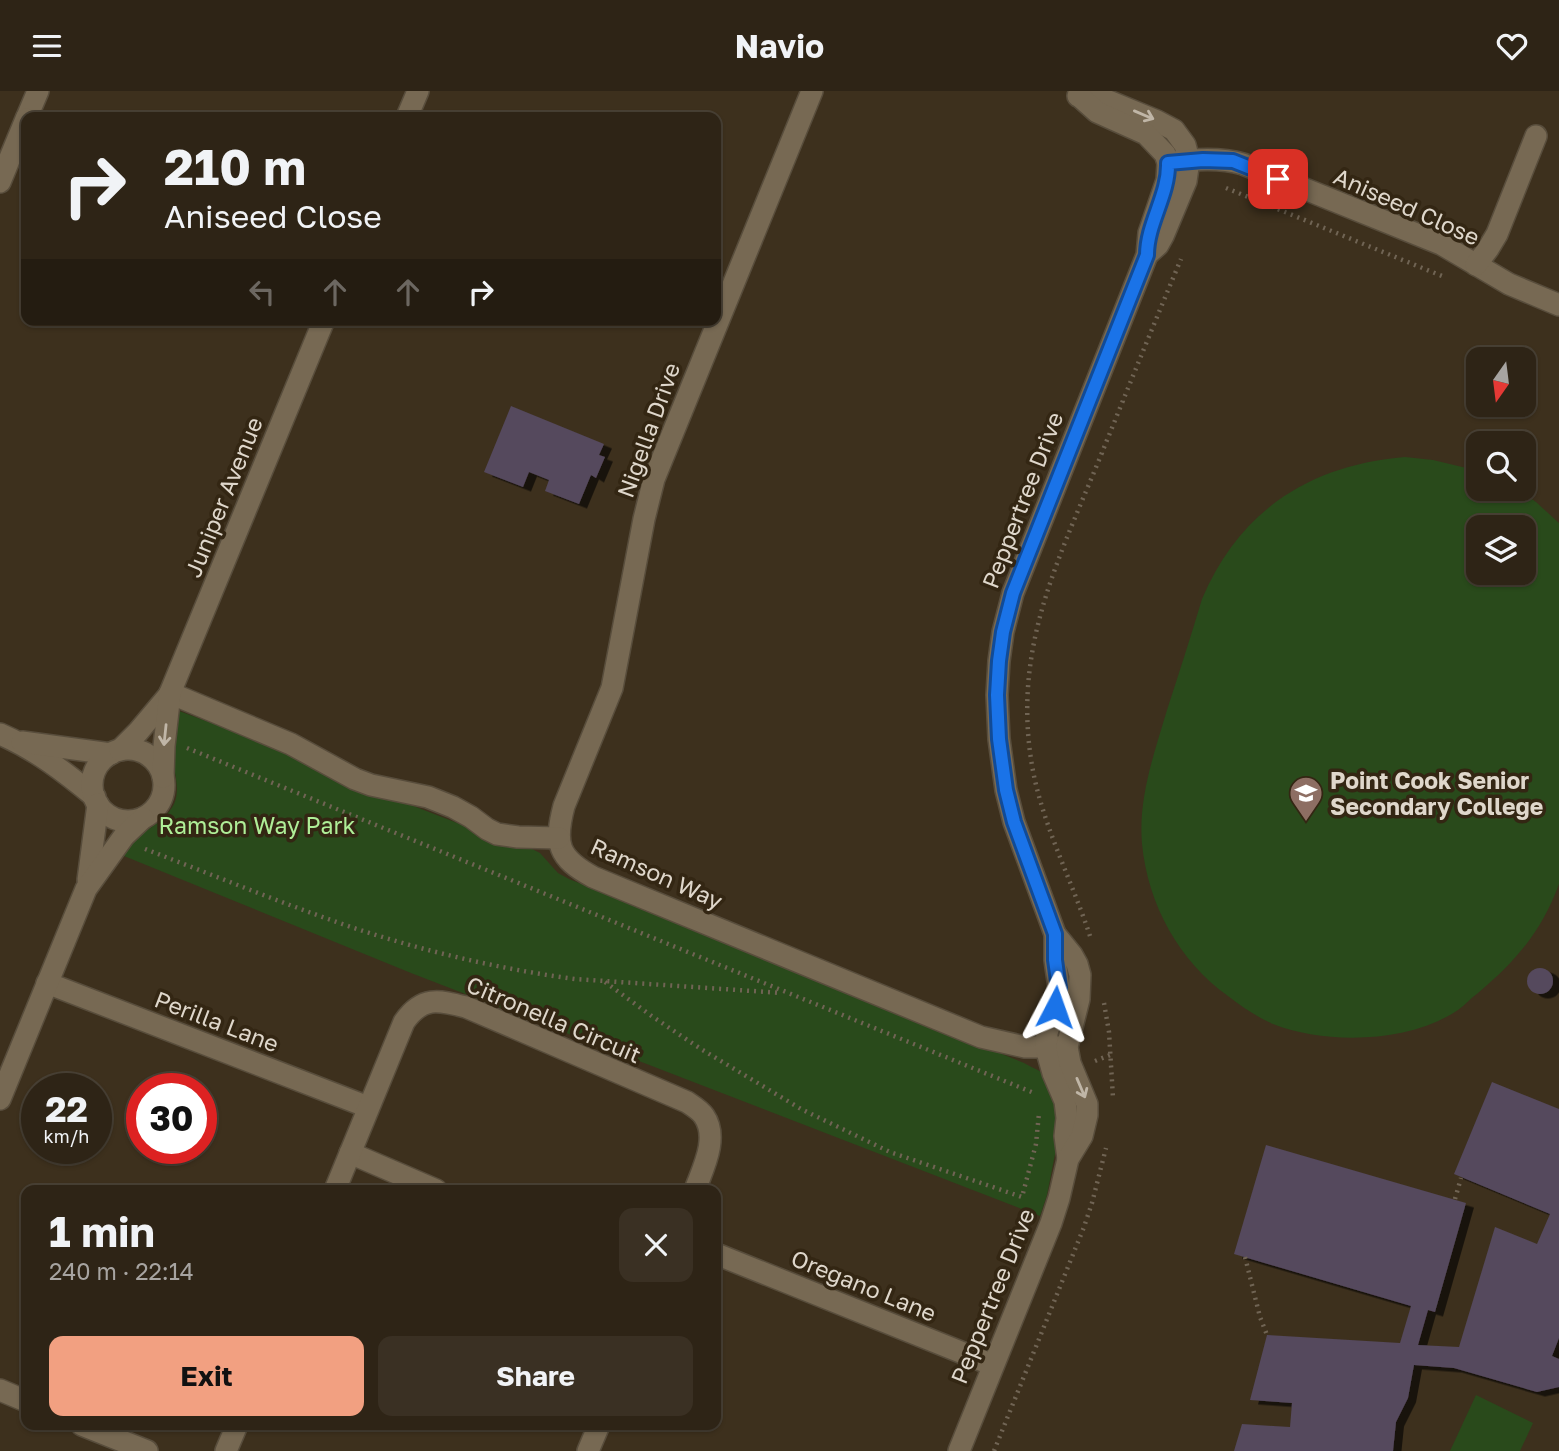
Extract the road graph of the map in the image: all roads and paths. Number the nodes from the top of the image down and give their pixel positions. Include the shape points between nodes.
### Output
1 (38, 91) edge
2 (418, 91) edge
3 (812, 91) edge
4 (1073, 94) edge
5 (29, 112) edge
6 (409, 112) edge
7 (21, 132) edge
8 (1536, 136) dead end
9 (1218, 160) junction
10 (1179, 161) junction
11 (0, 182) edge
12 (1181, 259) dead end
13 (1476, 265) junction
14 (1453, 280) dead end
15 (1559, 305) edge
16 (721, 314) edge
17 (322, 326) edge
18 (716, 326) edge
19 (170, 693) junction
20 (8, 738) edge
21 (186, 748) dead end
22 (116, 752) junction
23 (163, 777) junction
24 (97, 801) junction
25 (143, 818) junction
26 (559, 838) junction
27 (145, 849) dead end
28 (86, 889) junction
29 (1093, 944) dead end
30 (604, 982) junction
31 (47, 983) junction
32 (786, 993) junction
33 (1103, 993) dead end
34 (1056, 1047) junction
35 (1110, 1055) junction
36 (1064, 1073) junction
37 (1037, 1094) junction
38 (0, 1099) edge
39 (1112, 1103) dead end
40 (368, 1107) junction
41 (1108, 1139) dead end
42 (350, 1153) junction
43 (1461, 1178) dead end
44 (337, 1185) edge
45 (424, 1185) edge
46 (697, 1185) edge
47 (1455, 1199) dead end
48 (721, 1256) edge
49 (1245, 1257) dead end
50 (1267, 1335) dead end
51 (993, 1365) junction
52 (0, 1390) edge
53 (21, 1399) edge
54 (94, 1430) edge
55 (235, 1430) edge
56 (597, 1430) edge
57 (146, 1451) edge
58 (226, 1451) edge
59 (588, 1451) edge
60 (958, 1451) edge
61 (995, 1451) edge

1 - 5 street
2 - 6 street
3 - 16 street, Nigella Drive
4 - 10 street via 1097,112 1146,134 1164,154
7 - 11 street
8 - 13 street via 1497,234
9 - 10 street, Aniseed Close
9 - 13 street, Aniseed Close via 1243,164 1420,236
9 - 14 path via 1212,182
10 - 34 street, Peppertree Drive via 1167,180 1149,233 1147,255 1022,566 1003,632 997,695 1006,790 1055,934 1072,955 1080,975 1079,999
12 - 29 path via 1051,578 1030,669 1028,732 1039,798
13 - 15 street, Aniseed Close
17 - 19 street, Juniper Avenue
18 - 26 street, Nigella Drive via 654,479 612,688 565,806
19 - 22 street, Juniper Avenue
19 -> 23 street, Juniper Avenue
19 - 26 street, Ramson Way via 291,744 355,779 453,807 497,834
20 - 22 street
20 - 24 street via 68,775
21 - 32 path
22 - 23 street via 131,749 145,753 157,763
22 - 24 street via 100,762 96,771
23 - 25 street via 162,799
24 - 25 street via 118,819
24 - 28 street
25 - 28 street via 124,836
26 - 34 street, Ramson Way via 568,862 593,877 981,1037 1025,1047
27 - 30 path via 422,948 510,969
28 - 31 street
30 - 32 path
30 - 37 path via 701,1049 801,1109 890,1151 1022,1197 1036,1143
31 - 38 street
31 - 40 street, Perilla Lane
32 - 37 path
33 - 35 path
34 - 36 street, Peppertree Drive via 1068,1056
35 - 36 path
35 - 39 path
36 - 37 path
36 - 51 street, Peppertree Drive via 1061,1091 1069,1159 1051,1223
40 - 42 street, Citronella Circuit
40 - 46 street, Citronella Circuit via 412,1011 426,1003 455,1004 699,1110 708,1123 710,1143
41 - 61 path via 1084,1227
42 - 44 street, Citronella Circuit
42 - 45 street
43 - 47 path
48 - 51 street, Oregano Lane
49 - 50 path
51 - 60 street, Peppertree Drive
52 - 53 street
54 - 57 street
55 - 58 street
56 - 59 street

